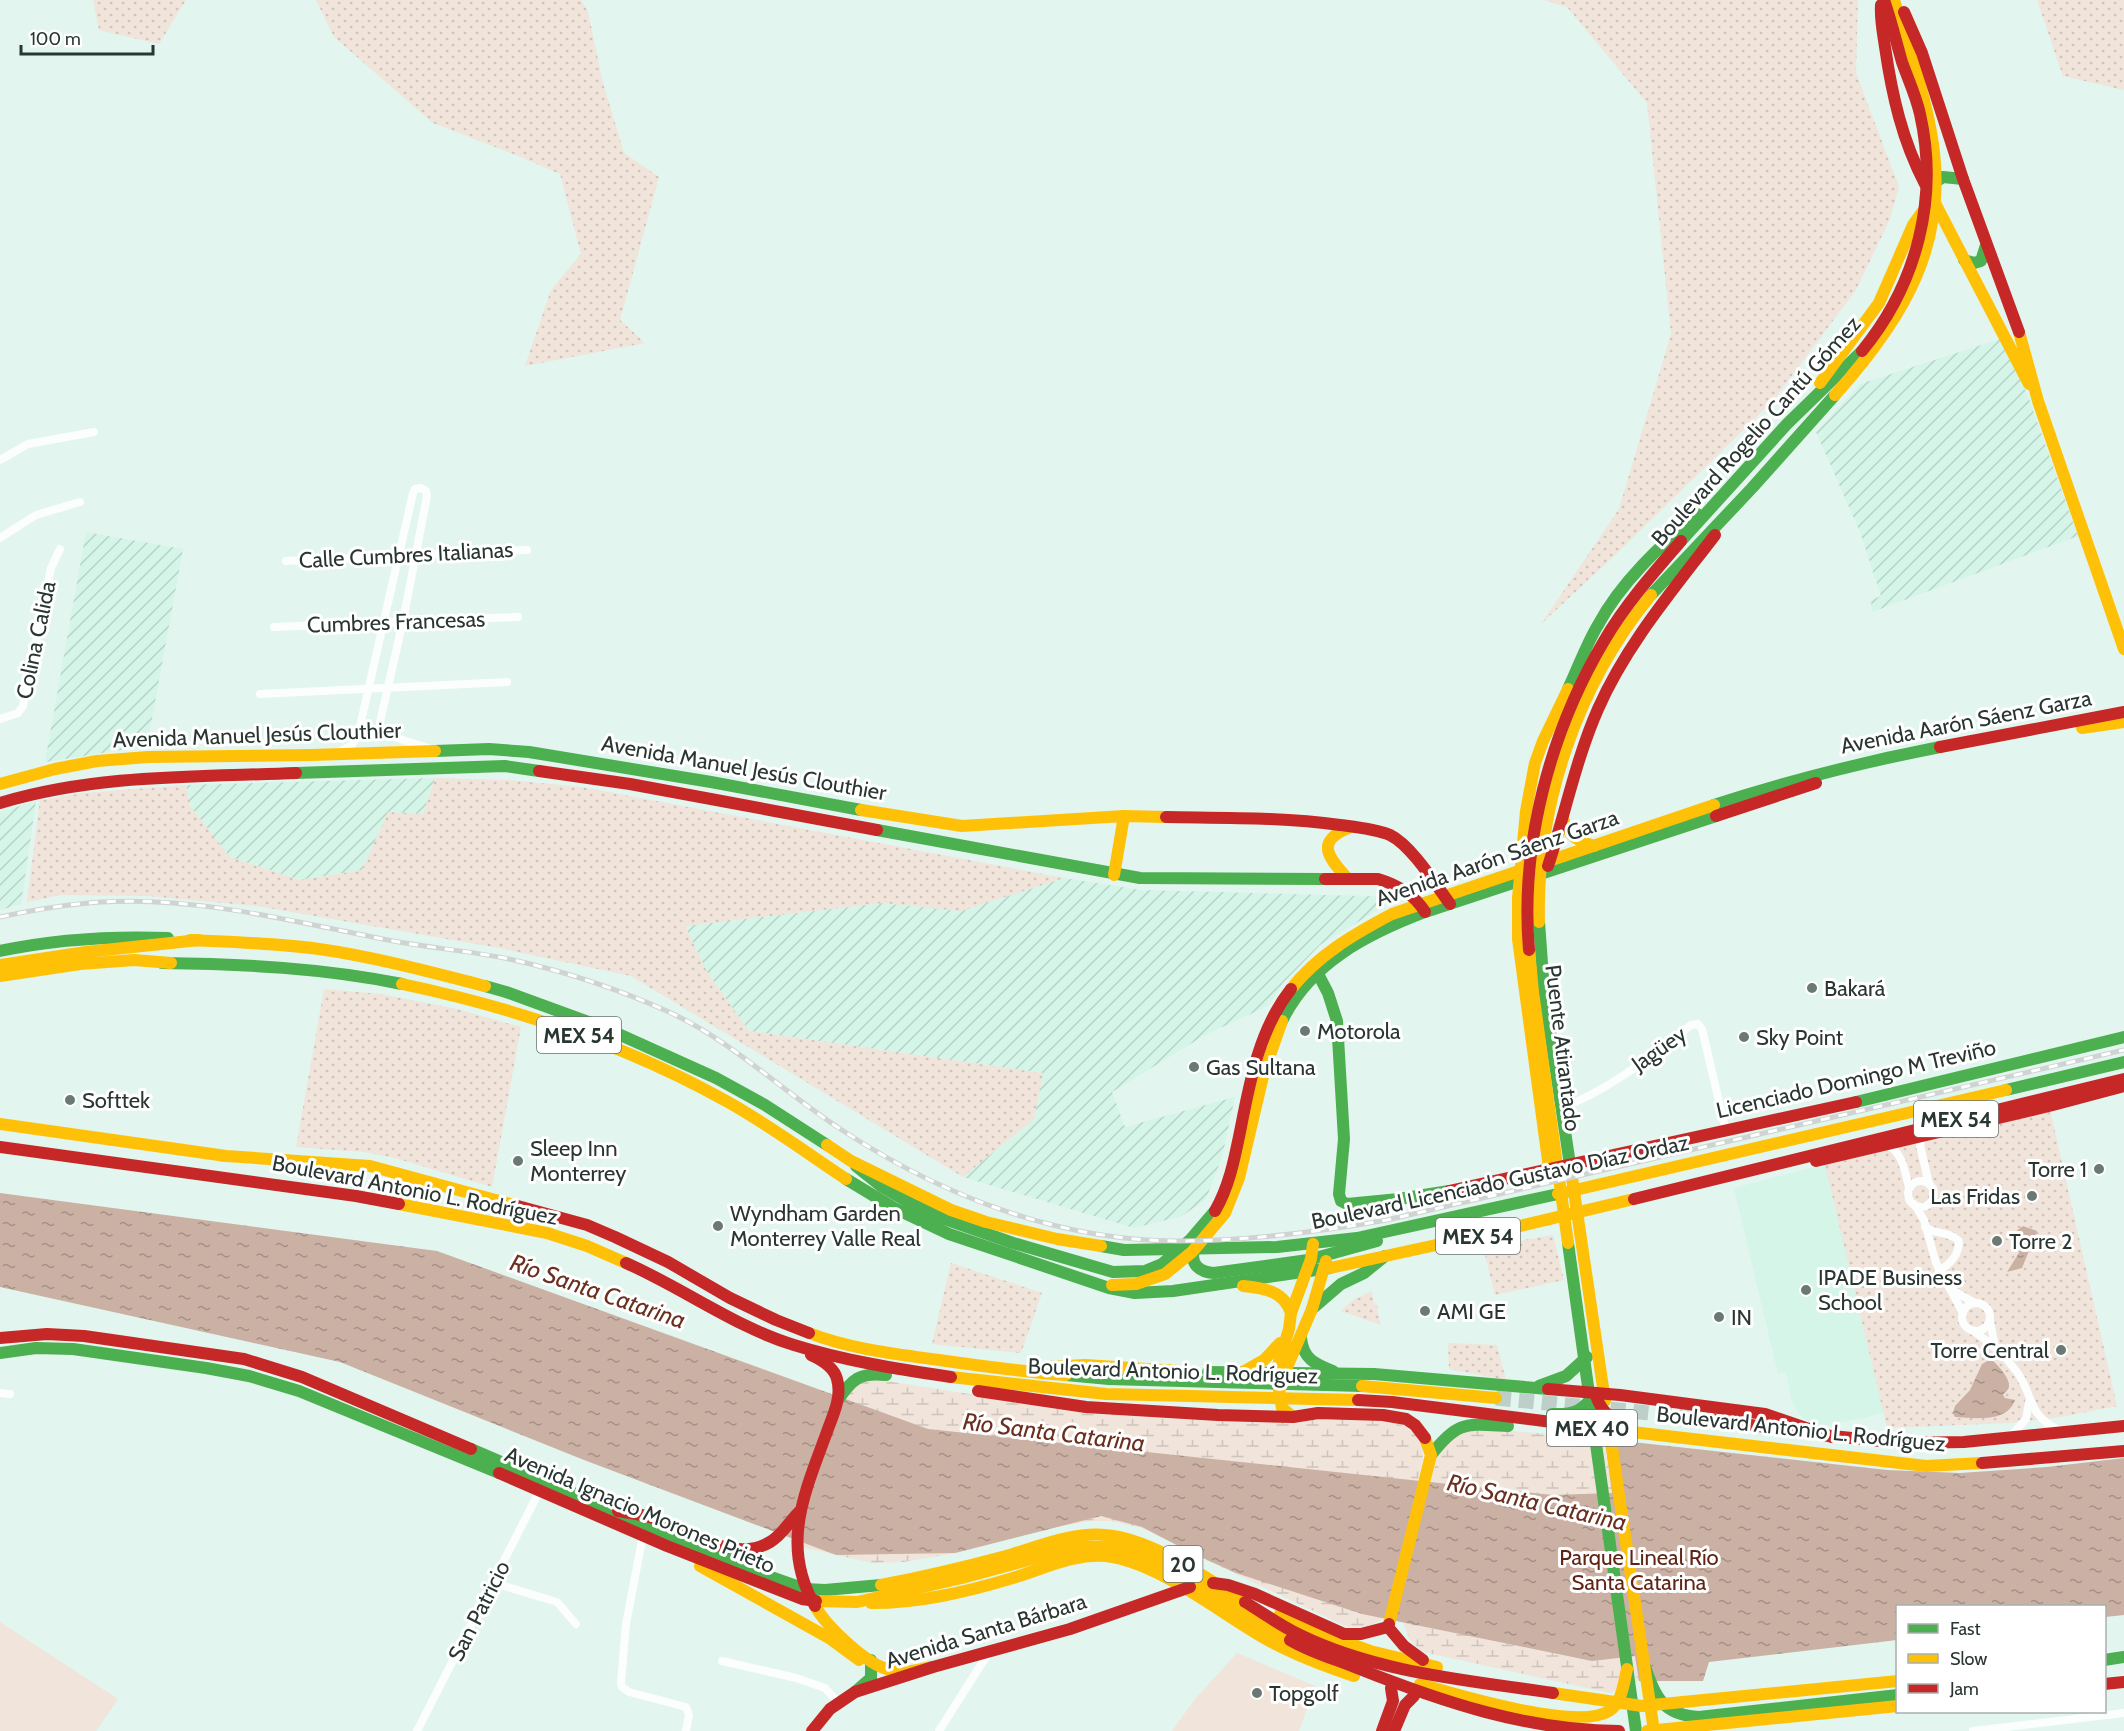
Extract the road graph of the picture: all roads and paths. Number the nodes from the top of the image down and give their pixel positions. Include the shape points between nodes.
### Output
1 (1883, 0) edge
2 (1896, 0) edge
3 (1904, 51) junction
4 (1963, 179) junction
5 (1931, 194) junction
6 (1986, 244) junction
7 (1964, 260) junction
8 (1884, 330) junction
9 (2038, 401) junction
10 (1802, 408) junction
11 (94, 432) dead end
12 (0, 460) edge
13 (1739, 477) junction
14 (1741, 500) junction
15 (80, 502) dead end
16 (0, 538) edge
17 (60, 549) dead end
18 (527, 550) dead end
19 (416, 555) junction
20 (399, 556) junction
21 (286, 561) dead end
22 (1640, 599) junction
23 (518, 616) dead end
24 (403, 621) junction
25 (384, 622) junction
26 (274, 627) dead end
27 (2124, 649) edge
28 (507, 682) dead end
29 (388, 688) junction
30 (369, 689) junction
31 (260, 694) dead end
32 (2124, 712) edge
33 (0, 719) edge
34 (2124, 722) edge
35 (1543, 741) junction
36 (434, 750) junction
37 (1581, 751) junction
38 (337, 754) junction
39 (0, 784) edge
40 (0, 803) edge
41 (1124, 816) junction
42 (1563, 819) junction
43 (1352, 827) junction
44 (1594, 846) junction
45 (1547, 866) junction
46 (1114, 875) junction
47 (1521, 876) junction
48 (1347, 878) junction
49 (1505, 886) junction
50 (1518, 898) junction
51 (1448, 900) junction
52 (1423, 908) junction
53 (199, 940) junction
54 (0, 951) edge
55 (0, 965) edge
56 (1314, 970) junction
57 (0, 978) edge
58 (2124, 1037) edge
59 (2124, 1062) edge
60 (2124, 1079) edge
61 (2124, 1086) edge
62 (1555, 1110) junction
63 (0, 1124) edge
64 (1726, 1131) junction
65 (1827, 1132) junction
66 (1922, 1137) junction
67 (1887, 1145) junction
68 (0, 1147) edge
69 (851, 1161) junction
70 (1788, 1161) junction
71 (1549, 1168) junction
72 (1564, 1170) junction
73 (1929, 1184) junction
74 (1909, 1188) junction
75 (1566, 1193) junction
76 (1930, 1203) junction
77 (1914, 1204) junction
78 (1569, 1214) junction
79 (1924, 1224) junction
80 (1400, 1228) junction
81 (1329, 1242) junction
82 (1313, 1244) junction
83 (1194, 1250) junction
84 (1387, 1254) junction
85 (1327, 1256) junction
86 (1309, 1265) junction
87 (1324, 1269) junction
88 (1939, 1271) junction
89 (1099, 1284) junction
90 (1217, 1285) junction
91 (1950, 1288) junction
92 (1972, 1304) junction
93 (1312, 1309) junction
94 (1961, 1310) junction
95 (1291, 1313) junction
96 (1990, 1321) junction
97 (1973, 1330) junction
98 (1295, 1331) junction
99 (0, 1338) edge
100 (793, 1345) junction
101 (1995, 1346) junction
102 (0, 1353) edge
103 (1589, 1354) junction
104 (1026, 1372) junction
105 (1243, 1372) junction
106 (1280, 1372) junction
107 (1337, 1372) junction
108 (1533, 1387) junction
109 (0, 1393) edge
110 (1595, 1393) junction
111 (10, 1394) dead end
112 (1620, 1395) junction
113 (1496, 1398) tunnel mouth
114 (838, 1400) junction
115 (2030, 1401) junction
116 (1432, 1408) junction
117 (1218, 1415) junction
118 (1293, 1417) junction
119 (1612, 1419) junction
120 (1711, 1419) tunnel mouth
121 (1561, 1424) junction
122 (2124, 1426) edge
123 (2065, 1432) junction
124 (1832, 1437) junction
125 (2008, 1439) junction
126 (2124, 1451) edge
127 (1793, 1452) junction
128 (1431, 1455) junction
129 (540, 1490) junction
130 (801, 1510) junction
131 (618, 1511) junction
132 (643, 1535) junction
133 (667, 1546) junction
134 (962, 1573) junction
135 (912, 1579) junction
136 (494, 1583) junction
137 (1183, 1589) junction
138 (857, 1602) junction
139 (1219, 1611) junction
140 (576, 1624) dead end
141 (1389, 1625) junction
142 (989, 1652) junction
143 (2124, 1657) edge
144 (871, 1660) junction
145 (2106, 1660) edge
146 (722, 1661) dead end
147 (1390, 1666) junction
148 (933, 1667) junction
149 (1437, 1667) junction
150 (1645, 1667) junction
151 (1627, 1669) junction
152 (1896, 1681) edge
153 (2124, 1682) edge
154 (866, 1683) junction
155 (2106, 1684) edge
156 (1496, 1685) junction
157 (1391, 1688) junction
158 (855, 1692) junction
159 (1896, 1695) edge
160 (1414, 1696) junction
161 (1442, 1696) junction
162 (839, 1703) junction
163 (1896, 1706) edge
164 (2124, 1713) edge
165 (1692, 1730) edge
166 (417, 1731) edge
167 (686, 1731) edge
168 (812, 1731) edge
169 (939, 1731) edge
170 (1382, 1731) edge
171 (1394, 1731) edge
172 (1601, 1731) edge
173 (1619, 1731) edge
174 (1636, 1731) edge
175 (1647, 1731) edge
176 (1654, 1731) edge
177 (1973, 1731) edge

1 - 3 main road, Boulevard Rogelio Cantú Gómez
1 - 5 main road, Boulevard Rogelio Cantú Gómez via 1887,66 1896,112 1909,154
2 - 3 main road, Boulevard Rogelio Cantú Gómez
2 - 4 main road, Boulevard Rogelio Cantú Gómez via 1922,53
3 - 8 main road, Boulevard Rogelio Cantú Gómez via 1926,153 1926,200 1907,279
4 - 5 main road via 1939,179 1932,184
4 - 6 main road, Boulevard Rogelio Cantú Gómez
5 - 7 main road, Boulevard Rogelio Cantú Gómez
5 - 10 main road via 1879,303
6 - 7 main road via 1981,261
6 - 9 main road, Boulevard Rogelio Cantú Gómez via 2024,345
7 - 9 main road, Boulevard Rogelio Cantú Gómez
8 - 10 main road, Boulevard Rogelio Cantú Gómez
8 - 14 main road, Boulevard Rogelio Cantú Gómez via 1865,363
9 - 27 main road, Boulevard Rogelio Cantú Gómez
10 - 13 main road, Boulevard Rogelio Cantú Gómez
11 - 12 street via 28,444
13 - 22 main road, Boulevard Rogelio Cantú Gómez
13 - 35 main road via 1666,541 1610,605
14 - 22 main road, Boulevard Rogelio Cantú Gómez
14 - 37 main road via 1626,655
15 - 16 street via 36,515
17 - 33 street, Colina Calida via 51,568 23,706
18 - 19 street, Calle Cumbres Italianas
19 - 20 street, Calle Cumbres Italianas
19 - 20 street via 427,496 421,488 412,493
19 - 24 street
20 - 21 street, Calle Cumbres Italianas
20 - 25 street
22 - 150 main road, Puente Atirantado via 1575,724 1558,778 1545,839 1538,935
22 - 151 main road, Puente Atirantado via 1595,657 1564,722 1546,776 1527,893 1533,992
23 - 24 street, Cumbres Francesas
24 - 25 street, Cumbres Francesas
24 - 29 street
25 - 26 street, Cumbres Francesas
25 - 30 street
28 - 29 street
29 - 30 street
29 - 36 street via 380,722 383,732
30 - 31 street
30 - 38 street via 356,740
32 - 44 main road, Avenida Aarón Sáenz Garza via 1854,765 1756,791
34 - 45 main road, Avenida Aarón Sáenz Garza via 1836,777
35 - 37 main road via 1570,739
35 - 47 main road via 1526,811
36 - 38 main road, Avenida Manuel Jesús Clouthier
36 - 41 main road, Avenida Manuel Jesús Clouthier via 529,752 962,826
37 - 42 main road
38 - 39 main road, Avenida Manuel Jesús Clouthier via 97,761
40 - 46 main road, Avenida Manuel Jesús Clouthier via 37,792 126,779 505,766 705,797
41 - 43 main road, Avenida Manuel Jesús Clouthier via 1296,819
41 - 46 main road
42 - 44 main road via 1571,837
42 - 45 main road
43 - 48 main road via 1335,833 1328,845 1329,858
43 - 51 main road, Avenida Manuel Jesús Clouthier via 1389,835 1398,841
44 - 45 main road, Avenida Aarón Sáenz Garza
45 - 47 main road, Avenida Aarón Sáenz Garza
45 - 62 main road via 1533,936
46 - 48 main road, Avenida Manuel Jesús Clouthier via 1219,880
47 - 49 main road, Avenida Aarón Sáenz Garza
47 - 50 main road
47 - 51 main road, Avenida Aarón Sáenz Garza
48 - 52 main road, Avenida Manuel Jesús Clouthier via 1394,883
49 - 50 main road via 1514,890
49 - 51 main road, Avenida Aarón Sáenz Garza
50 - 71 main road via 1522,976
51 - 52 main road, Avenida Aarón Sáenz Garza
52 - 56 main road, Avenida Aarón Sáenz Garza
53 - 54 main road, Boulevard Licenciado Gustavo Díaz Ordaz / MEX 54 via 111,937 57,940
53 - 55 main road
53 - 69 main road, Boulevard Licenciado Gustavo Díaz Ordaz / MEX 54 via 318,949 405,965 516,996 606,1028 716,1078
56 - 69 main road, Avenida Aarón Sáenz Garza via 1289,992 1265,1036 1221,1199 1208,1221 1172,1260 1158,1267 1134,1273 1113,1272 983,1232 885,1190
56 - 71 main road via 1328,993 1337,1021 1344,1139 1339,1194 1343,1203 1436,1193
56 - 83 main road, Avenida Aarón Sáenz Garza via 1276,1037 1232,1200
57 - 89 main road, Boulevard Licenciado Gustavo Díaz Ordaz / MEX 54 via 134,960 234,964 404,984 503,1007 641,1059 726,1101 876,1197 926,1224
58 - 64 main road, Licenciado Domingo M Treviño
59 - 65 main road, Boulevard Licenciado Gustavo Díaz Ordaz / MEX 54
60 - 70 main road, Boulevard Licenciado Gustavo Díaz Ordaz / MEX 54
61 - 66 main road, Boulevard Licenciado Gustavo Díaz Ordaz
62 - 64 street, Jagüey via 1602,1088 1695,1024 1702,1029
62 - 72 main road
63 - 104 main road, Boulevard Antonio L. Rodríguez via 226,1156 391,1170 596,1229 668,1262 744,1305 822,1338 880,1352
64 - 72 main road, Licenciado Domingo M Treviño
65 - 70 main road via 1818,1142 1790,1151
65 - 75 main road, Boulevard Licenciado Gustavo Díaz Ordaz / MEX 54
66 - 67 main road, Boulevard Licenciado Gustavo Díaz Ordaz
66 - 73 street
67 - 70 main road, Boulevard Licenciado Gustavo Díaz Ordaz via 1818,1160
67 - 74 street via 1899,1155
68 - 100 main road, Boulevard Antonio L. Rodríguez / MEX 40 via 356,1196 547,1233 646,1272 741,1323
69 - 82 main road, Boulevard Licenciado Gustavo Díaz Ordaz / MEX 54 via 951,1210 1058,1239 1124,1250
70 - 78 main road, Boulevard Licenciado Gustavo Díaz Ordaz / MEX 54
71 - 72 main road
72 - 75 main road
73 - 74 street via 1919,1181
73 - 76 street via 1933,1191
74 - 77 street
75 - 78 main road
75 - 80 main road, Boulevard Licenciado Gustavo Díaz Ordaz / MEX 54
76 - 77 street
76 - 79 street
77 - 79 street
78 - 84 main road, Boulevard Licenciado Gustavo Díaz Ordaz / MEX 54
78 - 103 main road
79 - 88 street
79 - 88 street via 1959,1241 1954,1258
80 - 81 main road, Boulevard Licenciado Gustavo Díaz Ordaz / MEX 54
80 - 85 main road via 1375,1242
81 - 82 main road, Boulevard Licenciado Gustavo Díaz Ordaz / MEX 54
81 - 85 main road
82 - 86 main road
83 - 86 main road via 1195,1265 1210,1273
83 - 89 main road, Avenida Aarón Sáenz Garza via 1178,1267 1157,1280 1120,1286
84 - 87 main road, Boulevard Licenciado Gustavo Díaz Ordaz / MEX 54
84 - 93 main road via 1364,1273 1341,1284
85 - 86 main road
85 - 87 main road
86 - 87 main road, Boulevard Licenciado Gustavo Díaz Ordaz / MEX 54
86 - 90 main road, Boulevard Licenciado Gustavo Díaz Ordaz / MEX 54
86 - 95 main road
87 - 93 main road
88 - 91 street
89 - 90 main road, Boulevard Licenciado Gustavo Díaz Ordaz / MEX 54 via 1118,1291 1145,1293
90 - 95 main road via 1247,1286 1276,1293 1286,1300
91 - 92 street
91 - 94 street
92 - 94 street
92 - 96 street via 1986,1307
93 - 98 main road
94 - 97 street via 1965,1325
95 - 98 main road
96 - 97 street via 1985,1328
96 - 101 street
97 - 101 street
98 - 105 main road via 1273,1354
98 - 106 main road
98 - 107 main road via 1306,1358
99 - 131 main road, Avenida Ignacio Morones Prieto via 84,1336 244,1359 302,1377
100 - 114 main road via 832,1369
100 - 116 main road, Boulevard Antonio L. Rodríguez / MEX 40 via 843,1359 980,1382 1106,1394 1311,1398
101 - 115 street via 2018,1373
102 - 129 main road, Avenida Ignacio Morones Prieto via 46,1347 81,1350 250,1376 299,1391
103 - 108 main road via 1571,1375
103 - 110 main road
104 - 105 main road via 1064,1365
104 - 113 main road, Boulevard Antonio L. Rodríguez via 1109,1379 1310,1383
105 - 106 main road
106 - 107 main road
106 - 117 main road via 1253,1406
106 - 118 main road via 1282,1408
107 - 108 main road
108 - 110 main road
109 - 111 street
110 - 112 main road
110 - 116 main road via 1583,1410 1567,1415 1491,1408
110 - 119 main road via 1599,1406
112 - 119 main road via 1608,1404
112 - 124 main road via 1765,1414
114 - 117 main road via 855,1378 877,1374 1086,1407
114 - 130 main road
115 - 123 street via 2040,1418
115 - 125 street via 2026,1419
116 - 121 main road, Boulevard Antonio L. Rodríguez / MEX 40
117 - 118 main road
118 - 128 main road via 1318,1413 1406,1419 1424,1436
119 - 127 main road via 1757,1438
120 - 124 main road, Boulevard Antonio L. Rodríguez
121 - 127 main road, Boulevard Antonio L. Rodríguez / MEX 40
121 - 128 main road via 1535,1428 1464,1425 1447,1434
122 - 123 main road, Boulevard Antonio L. Rodríguez
123 - 125 main road, Boulevard Antonio L. Rodríguez
124 - 125 main road, Boulevard Antonio L. Rodríguez via 1918,1443
126 - 127 main road, Boulevard Antonio L. Rodríguez / MEX 40 via 1926,1466
128 - 141 main road
129 - 132 main road, Avenida Ignacio Morones Prieto
129 - 136 street, San Patricio
130 - 131 main road via 781,1533 758,1547 737,1549 649,1516
130 - 144 main road via 798,1563 805,1592 826,1623
131 - 135 main road, Avenida Ignacio Morones Prieto via 754,1571 805,1589 874,1586
132 - 133 main road, Avenida Ignacio Morones Prieto
132 - 167 street via 621,1683 629,1692 686,1707
133 - 138 main road, Avenida Ignacio Morones Prieto via 802,1599
133 - 154 main road via 838,1644 864,1665 868,1672
134 - 135 main road, Avenida Ignacio Morones Prieto
134 - 138 main road, Avenida Ignacio Morones Prieto
134 - 147 main road, 20 via 1074,1537 1116,1536 1179,1562 1299,1635
134 - 161 main road, Avenida Ignacio Morones Prieto via 1076,1547 1131,1551 1171,1568 1293,1642 1380,1678
135 - 137 main road via 939,1564 1093,1527 1147,1537 1197,1563 1201,1567 1200,1577
136 - 140 street via 556,1602
136 - 166 street, San Patricio
137 - 138 main road via 1120,1559 1091,1556 947,1597 892,1604
137 - 139 main road
137 - 141 main road, Avenida Santa Bárbara via 1201,1584 1231,1584 1342,1634 1371,1633
137 - 142 main road, Avenida Santa Bárbara via 1107,1617
139 - 149 main road via 1223,1597 1241,1594 1348,1643
139 - 157 main road via 1284,1649
141 - 149 main road via 1408,1650
142 - 148 main road, Avenida Santa Bárbara
142 - 169 street
143 - 145 main road
144 - 148 main road via 890,1671
144 - 154 main road via 871,1676
146 - 162 street via 825,1688
147 - 156 main road, 20
147 - 161 main road
148 - 158 main road, Avenida Santa Bárbara
149 - 156 main road
150 - 159 main road via 1662,1706 1681,1717
150 - 176 main road
151 - 161 main road via 1616,1704 1609,1712 1594,1716 1568,1716
151 - 174 main road, Puente Atirantado
152 - 156 main road, 20 via 1642,1706
153 - 155 main road
154 - 158 main road
157 - 160 main road
157 - 170 main road via 1393,1701
158 - 162 main road, Avenida Santa Bárbara
160 - 161 main road
160 - 171 main road via 1405,1705
161 - 172 main road via 1533,1722
162 - 168 main road, Avenida Santa Bárbara
163 - 165 main road
164 - 177 street
165 - 175 main road
172 - 173 main road

